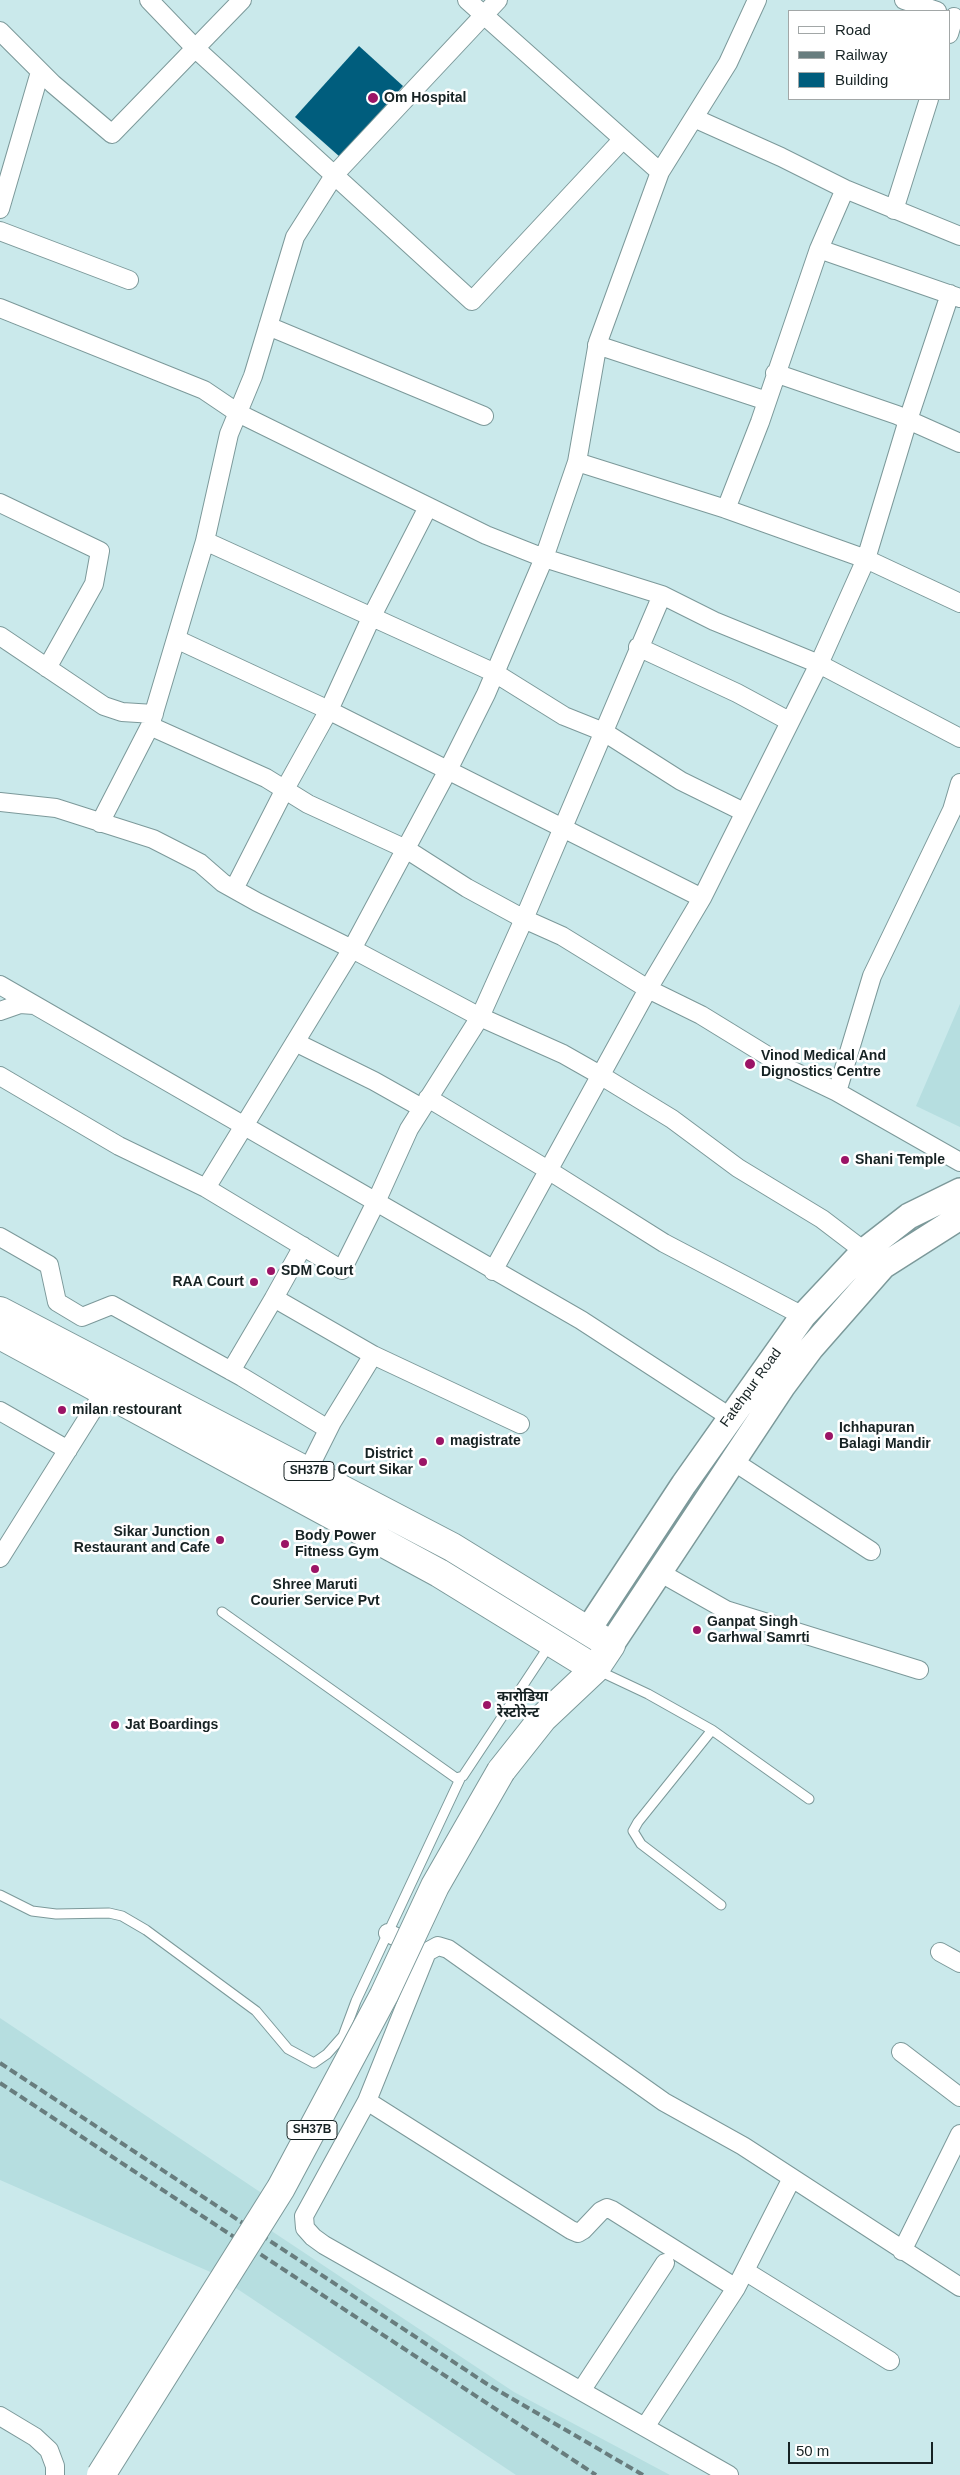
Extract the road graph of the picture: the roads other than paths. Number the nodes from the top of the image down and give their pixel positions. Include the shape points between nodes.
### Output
1 (149, 0) edge
2 (242, 0) edge
3 (467, 0) edge
4 (498, 0) edge
5 (757, 0) edge
6 (904, 0) edge
7 (928, 10) edge
8 (483, 16) junction
9 (0, 31) edge
10 (196, 49) junction
11 (40, 72) junction
12 (930, 100) edge
13 (694, 118) junction
14 (623, 139) junction
15 (660, 172) junction
16 (335, 174) junction
17 (845, 189) junction
18 (0, 209) edge
19 (894, 210) junction
20 (0, 231) edge
21 (960, 236) edge
22 (820, 249) junction
23 (129, 280) dead end
24 (955, 296) edge
25 (0, 308) edge
26 (268, 326) junction
27 (597, 345) junction
28 (775, 373) junction
29 (767, 401) junction
30 (238, 413) junction
31 (484, 416) dead end
32 (908, 420) junction
33 (960, 442) edge
34 (577, 462) junction
35 (0, 503) edge
36 (428, 507) junction
37 (726, 509) junction
38 (205, 541) junction
39 (544, 558) junction
40 (866, 559) junction
41 (662, 595) junction
42 (960, 603) edge
43 (371, 618) junction
44 (0, 636) edge
45 (176, 639) junction
46 (638, 647) junction
47 (819, 664) junction
48 (47, 668) junction
49 (495, 673) junction
50 (329, 710) junction
51 (152, 719) junction
52 (789, 721) junction
53 (604, 732) junction
54 (960, 738) edge
55 (448, 770) junction
56 (960, 783) edge
57 (285, 789) junction
58 (0, 802) edge
59 (744, 812) junction
60 (100, 823) junction
61 (562, 828) junction
62 (406, 848) junction
63 (234, 889) junction
64 (702, 898) junction
65 (524, 919) junction
66 (352, 949) junction
67 (0, 985) edge
68 (648, 989) junction
69 (34, 1005) junction
70 (0, 1012) edge
71 (480, 1017) junction
72 (295, 1042) junction
73 (600, 1075) junction
74 (0, 1076) edge
75 (837, 1092) junction
76 (425, 1103) junction
77 (244, 1126) junction
78 (960, 1162) edge
79 (548, 1170) junction
80 (206, 1188) junction
81 (960, 1191) edge
82 (376, 1202) junction
83 (960, 1217) edge
84 (0, 1237) edge
85 (303, 1246) junction
86 (864, 1251) junction
87 (493, 1271) junction
88 (274, 1298) junction
89 (0, 1311) edge
90 (803, 1316) junction
91 (0, 1335) edge
92 (373, 1355) junction
93 (231, 1372) junction
94 (104, 1392) junction
95 (0, 1412) edge
96 (730, 1416) junction
97 (520, 1424) dead end
98 (328, 1430) junction
99 (68, 1450) junction
100 (733, 1461) junction
101 (308, 1470) junction
102 (871, 1551) dead end
103 (0, 1558) edge
104 (659, 1572) junction
105 (222, 1612) dead end
106 (588, 1630) junction
107 (611, 1645) junction
108 (573, 1655) junction
109 (919, 1670) dead end
110 (712, 1730) junction
111 (460, 1778) junction
112 (809, 1799) dead end
113 (0, 1895) edge
114 (721, 1905) dead end
115 (388, 1933) junction
116 (427, 1952) junction
117 (940, 1952) dead end
118 (960, 1963) edge
119 (901, 2052) dead end
120 (960, 2097) edge
121 (366, 2101) junction
122 (960, 2134) edge
123 (792, 2178) junction
124 (902, 2251) junction
125 (665, 2263) dead end
126 (745, 2271) junction
127 (960, 2287) edge
128 (736, 2288) junction
129 (890, 2361) dead end
130 (581, 2390) junction
131 (0, 2416) edge
132 (645, 2427) junction
133 (55, 2475) edge
134 (101, 2475) edge
135 (728, 2475) edge

1 - 10 street
2 - 10 street
3 - 8 street
4 - 8 street
5 - 13 street via 728,63
6 - 7 street
8 - 14 street
8 - 16 street
9 - 11 street
10 - 11 street via 112,134
10 - 16 street
11 - 18 street
12 - 19 street
13 - 15 street
13 - 17 street
14 - 15 street
14 - 16 street via 472,301
15 - 27 street
16 - 26 street via 295,237
17 - 19 street
17 - 22 street
19 - 21 street
20 - 23 street
22 - 24 street
22 - 28 street
24 - 32 street
25 - 30 street via 204,390
26 - 30 street
26 - 31 street
27 - 29 street
27 - 34 street
28 - 29 street
28 - 32 street
29 - 37 street
30 - 36 street
30 - 38 street via 229,434
32 - 33 street
32 - 40 street
34 - 37 street
34 - 39 street
35 - 48 street via 100,551 94,584
36 - 39 street via 486,536
36 - 43 street
37 - 40 street
38 - 43 street
38 - 45 street
39 - 41 street
39 - 49 street
40 - 42 street
40 - 47 street
41 - 46 street
41 - 47 street via 714,621
43 - 49 street
43 - 50 street
44 - 48 street
45 - 50 street
45 - 51 street
46 - 52 street
46 - 53 street
47 - 52 street
47 - 54 street
48 - 51 street via 104,706
49 - 53 street via 564,716
49 - 55 street
50 - 55 street
50 - 57 street
51 - 57 street
51 - 60 street
52 - 59 street
53 - 59 street via 681,781
53 - 61 street
55 - 61 street
55 - 62 street
56 - 75 street via 952,810 872,976
57 - 62 street via 308,804
57 - 63 street
58 - 60 street via 56,808
59 - 64 street
60 - 63 street via 153,839 200,863
61 - 64 street
61 - 65 street
62 - 65 street via 467,888
62 - 66 street
63 - 66 street
64 - 68 street
65 - 68 street via 562,936
65 - 71 street
66 - 71 street
66 - 72 street
67 - 69 street
68 - 73 street
68 - 75 street via 701,1015 789,1069
69 - 70 street via 20,1004
69 - 77 street
71 - 73 street via 563,1054
71 - 76 street
72 - 76 street
72 - 77 street
73 - 79 street
73 - 86 street via 672,1119 738,1168 822,1219
74 - 80 street via 120,1146
75 - 78 street
76 - 79 street
76 - 82 street via 409,1129
77 - 80 street
77 - 82 street
79 - 87 street
79 - 90 street via 664,1243
80 - 85 street
81 - 86 street, Fatehpur Road via 909,1216
82 - 85 street via 342,1270
82 - 87 street
83 - 100 street via 883,1266 811,1348
84 - 93 street via 49,1265 57,1302 82,1317 112,1305
85 - 88 street
86 - 90 street, Fatehpur Road
87 - 96 street via 581,1320
88 - 92 street
88 - 93 street
89 - 101 main road, SH37B
90 - 96 street, Fatehpur Road
91 - 94 main road, SH37B
92 - 97 street
92 - 98 street
93 - 98 street
94 - 99 street
94 - 108 main road, SH37B via 439,1573
95 - 99 street
96 - 106 street, Fatehpur Road
98 - 101 street
99 - 103 street
100 - 102 street
100 - 104 street
101 - 106 main road, SH37B via 452,1547
104 - 107 street
104 - 109 street via 726,1610
105 - 111 lane via 443,1770
106 - 107 main road, SH37B
106 - 108 main road, SH37B
107 - 108 main road, SH37B
108 - 110 lane
108 - 111 lane
108 - 134 main road, SH37B, bridge via 543,1718 501,1771 435,1886 384,1995 281,2188
110 - 112 lane
110 - 114 lane via 633,1831 641,1844
111 - 115 lane
113 - 115 lane via 32,1911 122,1916 256,2011 288,2049 314,2063 327,2054 342,2036
115 - 116 street
116 - 121 street
116 - 123 street via 438,1946 448,1949 664,2102
117 - 118 street
119 - 120 street
121 - 128 street via 571,2230 584,2230 607,2208
121 - 130 street via 304,2216 306,2228 324,2244
122 - 124 street
123 - 124 street
123 - 126 street
124 - 127 street
125 - 130 street
126 - 128 street
126 - 129 street
128 - 132 street
130 - 132 street
131 - 133 street via 35,2437 49,2450
132 - 135 street

